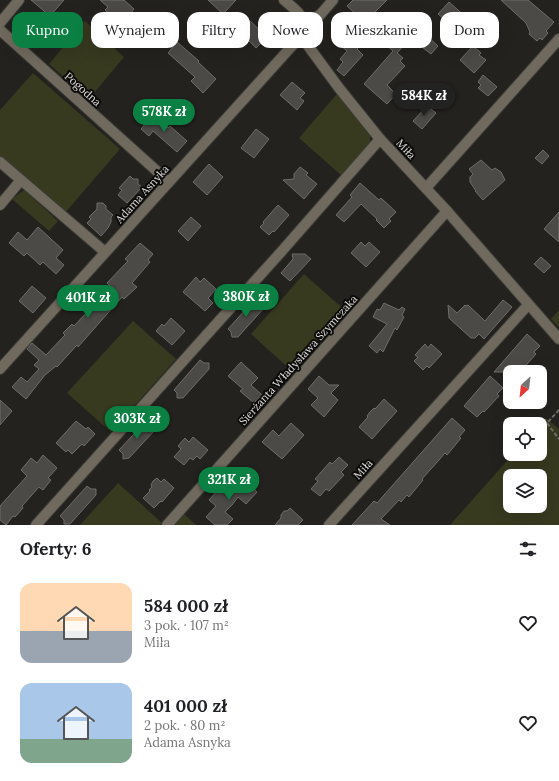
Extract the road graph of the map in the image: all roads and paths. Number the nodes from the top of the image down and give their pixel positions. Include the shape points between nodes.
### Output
1 (19, 0) edge
2 (284, 0) edge
3 (333, 0) edge
4 (298, 12) edge
5 (322, 12) edge
6 (0, 23) edge
7 (0, 30) edge
8 (559, 39) edge
9 (290, 48) edge
10 (309, 48) edge
11 (380, 139) junction
12 (0, 162) edge
13 (22, 180) junction
14 (169, 182) junction
15 (426, 188) junction
16 (0, 205) edge
17 (447, 211) junction
18 (105, 252) junction
19 (528, 305) junction
20 (559, 339) edge
21 (0, 370) edge
22 (559, 410) edge
23 (559, 439) edge
24 (36, 525) edge
25 (167, 525) edge
26 (329, 525) edge

1 - 6 street
2 - 4 street
3 - 5 street
7 - 14 street, Pogodna
8 - 15 street
9 - 14 street, Adama Asnyka
10 - 11 street, Miła
11 - 15 street, Miła
11 - 24 street
12 - 13 street
13 - 16 street
13 - 18 street
14 - 18 street, Adama Asnyka
15 - 17 street, Miła
17 - 19 street, Miła
17 - 25 street, Sierżanta Władysława Szymczaka
18 - 21 street, Adama Asnyka
19 - 20 street, Miła
19 - 26 street, Miła
22 - 23 path via 547,423

